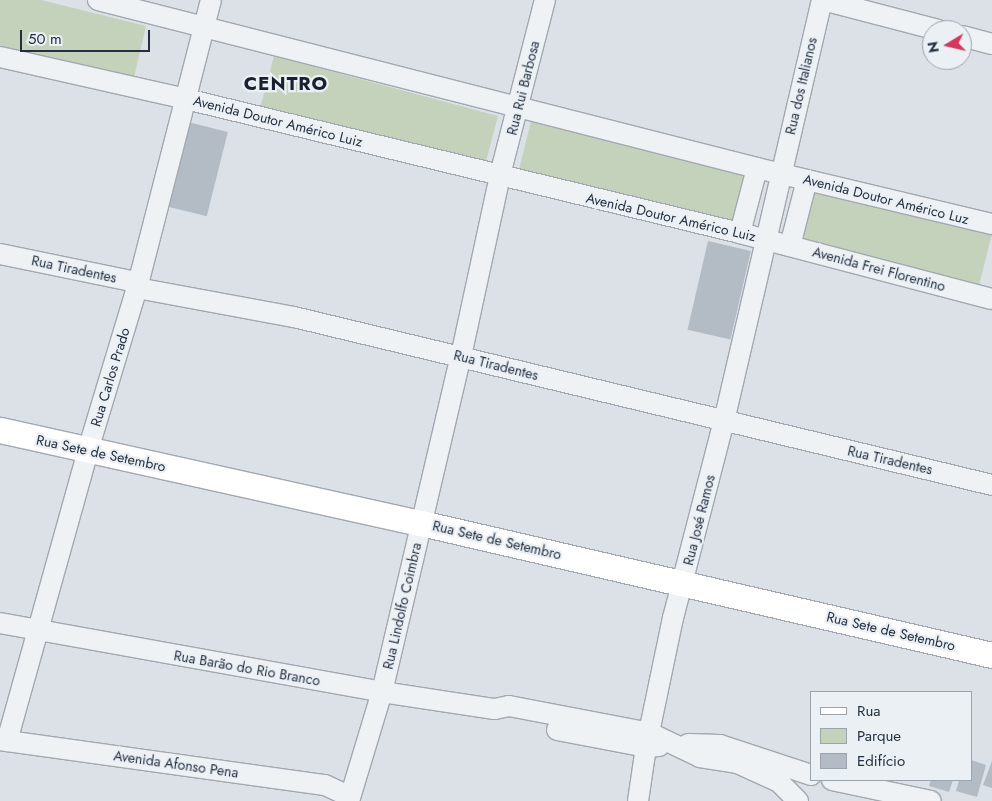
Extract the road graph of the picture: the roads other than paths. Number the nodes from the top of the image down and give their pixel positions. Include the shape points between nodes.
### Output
1 (98, 0) edge
2 (211, 0) edge
3 (545, 0) edge
4 (822, 0) edge
5 (922, 26) edge
6 (204, 27) junction
7 (972, 39) edge
8 (992, 44) edge
9 (0, 58) edge
10 (186, 99) junction
11 (518, 107) junction
12 (756, 168) junction
13 (781, 172) junction
14 (500, 175) junction
15 (807, 180) junction
16 (992, 224) edge
17 (740, 233) junction
18 (766, 239) junction
19 (790, 246) junction
20 (0, 254) edge
21 (137, 288) junction
22 (992, 298) edge
23 (461, 356) junction
24 (724, 421) junction
25 (0, 430) edge
26 (88, 450) junction
27 (992, 485) edge
28 (421, 523) junction
29 (683, 582) junction
30 (0, 623) edge
31 (39, 630) junction
32 (992, 655) edge
33 (382, 692) junction
34 (648, 740) junction
35 (3, 741) edge
36 (670, 744) junction
37 (810, 775) edge
38 (837, 781) edge
39 (349, 799) edge
40 (638, 801) edge
41 (798, 801) edge
42 (931, 801) edge

1 - 6 street
2 - 6 street, Rua Carlos Prado
3 - 11 street, Rua Rui Barbosa
4 - 5 street
4 - 13 street, Rua dos Italianos
6 - 10 street, Rua Carlos Prado
6 - 11 street
7 - 8 street
9 - 10 street, Avenida Doutor Américo Luiz
10 - 14 street, Avenida Doutor Américo Luiz
10 - 21 street, Rua Carlos Prado
11 - 12 street
11 - 14 street, Rua Rui Barbosa
12 - 13 street
12 - 17 street
13 - 15 street, Avenida Doutor Américo Luz
13 - 18 street, Avenida Doutor Américo Luiz
14 - 17 street, Avenida Doutor Américo Luiz
14 - 23 street, Rua Lindolfo Coimbra
15 - 16 street, Avenida Doutor Américo Luz
15 - 19 street
17 - 18 street, Avenida Doutor Américo Luiz
18 - 19 street, Avenida Frei Florentino
18 - 24 street, Rua José Ramos
19 - 22 street, Avenida Frei Florentino
20 - 21 street, Rua Tiradentes via 131,281
21 - 23 street, Rua Tiradentes via 294,317
21 - 26 street, Rua Carlos Prado
23 - 24 street, Rua Tiradentes
23 - 28 street, Rua Lindolfo Coimbra
24 - 27 street, Rua Tiradentes
24 - 29 street, Rua José Ramos
25 - 26 main road, Rua Sete de Setembro
26 - 28 main road, Rua Sete de Setembro
26 - 31 street, Rua Carlos Prado
28 - 29 main road, Rua Sete de Setembro
28 - 33 street, Rua Lindolfo Coimbra
29 - 32 main road, Rua Sete de Setembro
29 - 34 street, Rua José Ramos
30 - 31 street, Rua Barão do Rio Branco
31 - 33 street, Rua Barão do Rio Branco
31 - 35 street, Rua Carlos Prado
33 - 34 street, Rua Barão do Rio Branco via 495,709 509,706
33 - 39 street, Rua Lindolfo Coimbra
34 - 36 street, Rua Barão do Rio Branco
34 - 40 street, Rua José Ramos
35 - 39 street, Avenida Afonso Pena via 325,785
36 - 37 street, Rua Barão do Rio Branco via 720,745
36 - 41 street via 700,757 737,763 778,782
38 - 42 street

